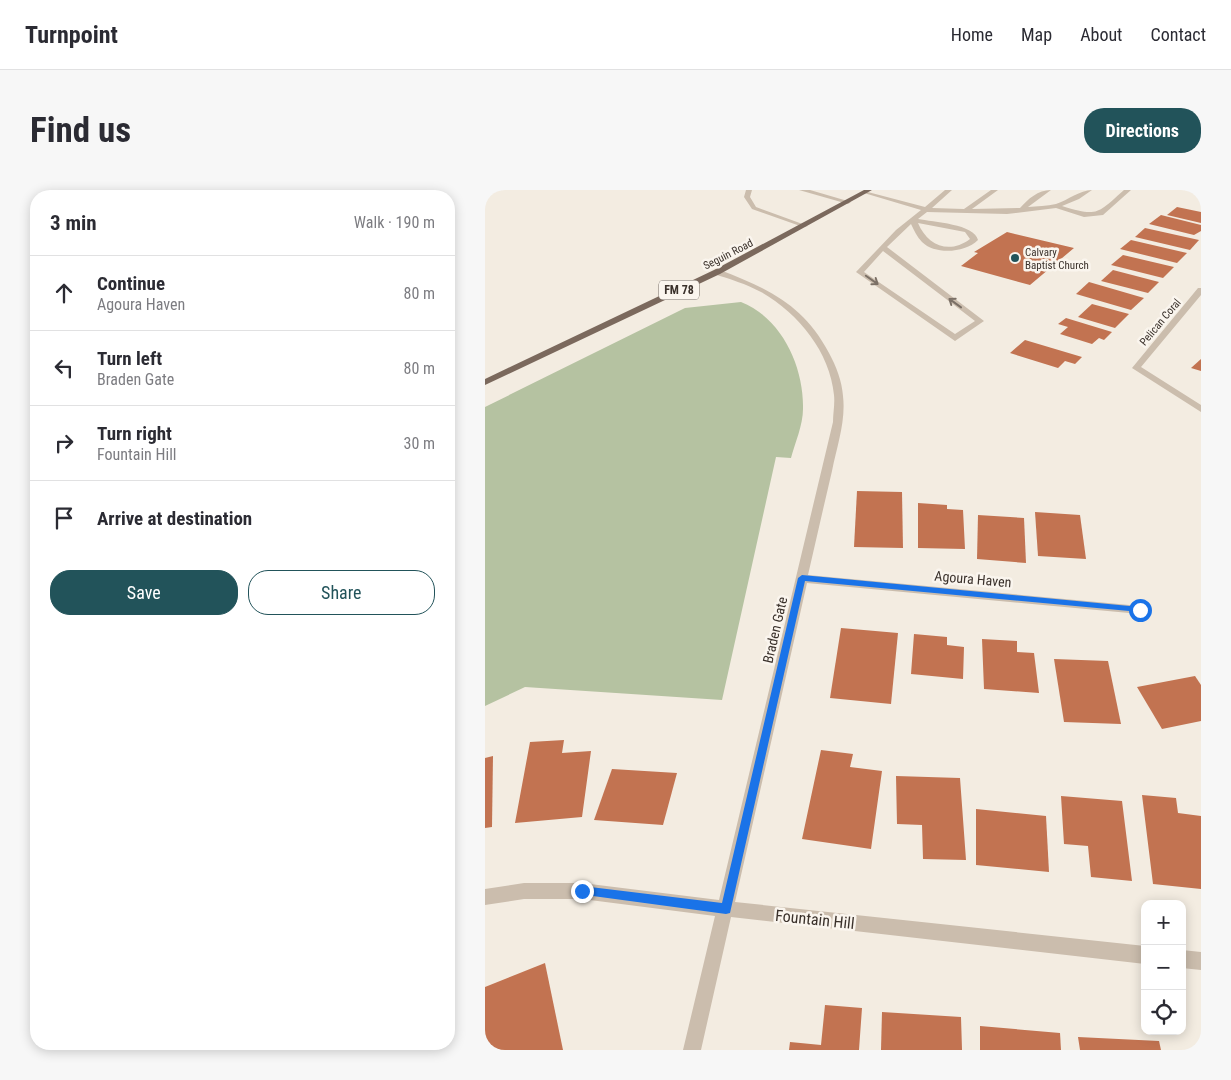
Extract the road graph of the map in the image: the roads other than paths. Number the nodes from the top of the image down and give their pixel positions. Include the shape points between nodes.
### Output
1 (749, 190) edge
2 (802, 190) edge
3 (949, 190) edge
4 (995, 190) edge
5 (1048, 190) edge
6 (1089, 190) edge
7 (1128, 190) edge
8 (867, 191) edge
9 (848, 202) junction
10 (1056, 206) junction
11 (927, 210) junction
12 (1022, 210) junction
13 (965, 211) junction
14 (913, 220) junction
15 (805, 226) junction
16 (883, 248) junction
17 (717, 272) junction
18 (1201, 290) edge
19 (485, 382) edge
20 (1201, 409) edge
21 (802, 578) junction
22 (1140, 610) dead end
23 (485, 897) edge
24 (726, 909) junction
25 (1141, 955) edge
26 (1186, 959) edge
27 (1201, 961) edge
28 (692, 1050) edge

1 - 15 street via 747,197 754,208
2 - 9 street
3 - 11 street
4 - 13 street
5 - 12 street
6 - 10 street
7 - 10 street via 1103,213 1084,215
8 - 9 main road, Seguin Road / FM 78
8 - 11 street
9 - 15 main road, Seguin Road / FM 78
10 - 12 street
11 - 13 street
11 - 14 street
12 - 13 street
14 - 14 street via 923,240 935,246 965,246 975,237 967,230
14 - 16 street
15 - 17 main road, Seguin Road / FM 78
16 -> 16 street via 859,272 955,338 980,321
17 - 19 main road, Seguin Road / FM 78
17 - 21 street, Braden Gate via 763,290 786,304 810,328 830,366 838,392 837,422
18 - 20 street, Pelican Coral via 1136,368
21 - 22 street, Agoura Haven
21 - 24 street, Braden Gate
23 - 24 street, Fountain Hill via 524,891 582,891
24 - 25 street, Fountain Hill
24 - 28 street, Braden Gate
26 - 27 street

